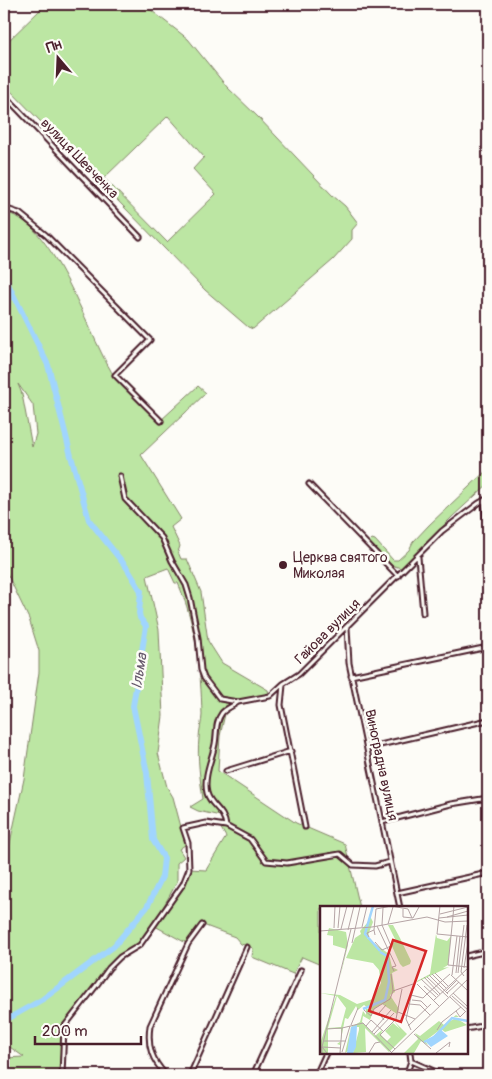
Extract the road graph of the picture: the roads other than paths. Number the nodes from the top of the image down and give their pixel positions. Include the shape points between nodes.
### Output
1 (4, 96) edge
2 (4, 208) edge
3 (140, 237) dead end
4 (161, 421) dead end
5 (120, 476) dead end
6 (309, 484) dead end
7 (488, 498) edge
8 (484, 500) junction
9 (488, 546) edge
10 (418, 557) junction
11 (398, 576) junction
12 (423, 614) dead end
13 (347, 627) junction
14 (488, 647) edge
15 (351, 676) junction
16 (283, 684) junction
17 (238, 702) junction
18 (488, 720) edge
19 (367, 748) junction
20 (291, 751) junction
21 (226, 771) dead end
22 (488, 798) edge
23 (382, 822) junction
24 (226, 826) junction
25 (305, 827) dead end
26 (390, 862) junction
27 (488, 873) edge
28 (397, 894) junction
29 (400, 906) edge
30 (202, 925) dead end
31 (247, 947) dead end
32 (488, 951) edge
33 (467, 956) edge
34 (301, 970) dead end
35 (488, 1025) edge
36 (467, 1029) edge
37 (326, 1054) edge
38 (410, 1054) edge
39 (411, 1061) junction
40 (62, 1075) edge
41 (166, 1075) edge
42 (190, 1075) edge
43 (253, 1075) edge
44 (316, 1075) edge
45 (406, 1075) edge
46 (443, 1075) edge

1 - 3 street, вулиця Шевченка
2 - 4 street via 19,213 46,234 150,340 114,375
5 - 17 street via 125,499 162,538 186,585 204,678 220,700
6 - 11 street
7 - 8 street, Гайова вулиця
8 - 9 street
8 - 10 street, Гайова вулиця via 442,531
10 - 11 street, Гайова вулиця
10 - 12 street
11 - 13 street, Гайова вулиця
13 - 15 street, Виноградна вулиця
13 - 16 street, Гайова вулиця via 299,674
14 - 15 street
15 - 19 street, Виноградна вулиця
16 - 17 street, Гайова вулиця via 270,696
16 - 20 street via 281,705
17 - 24 street via 222,713 206,780 210,800 225,817
18 - 19 street
19 - 23 street, Виноградна вулиця
20 - 21 street
20 - 25 street
22 - 23 street
23 - 26 street, Виноградна вулиця
24 - 26 street via 250,839 266,861 287,863 340,854 354,865 375,866
24 - 40 street via 206,823 183,828 188,843 189,869 183,884 140,945 109,968 64,1027
26 - 28 street, Виноградна вулиця
27 - 28 street
28 - 29 street, Виноградна вулиця
30 - 41 street via 188,944 150,1026 148,1040 152,1058
31 - 42 street
32 - 33 street
34 - 43 street
35 - 36 street
37 - 44 street
38 - 39 street
39 - 45 street
39 - 46 street

